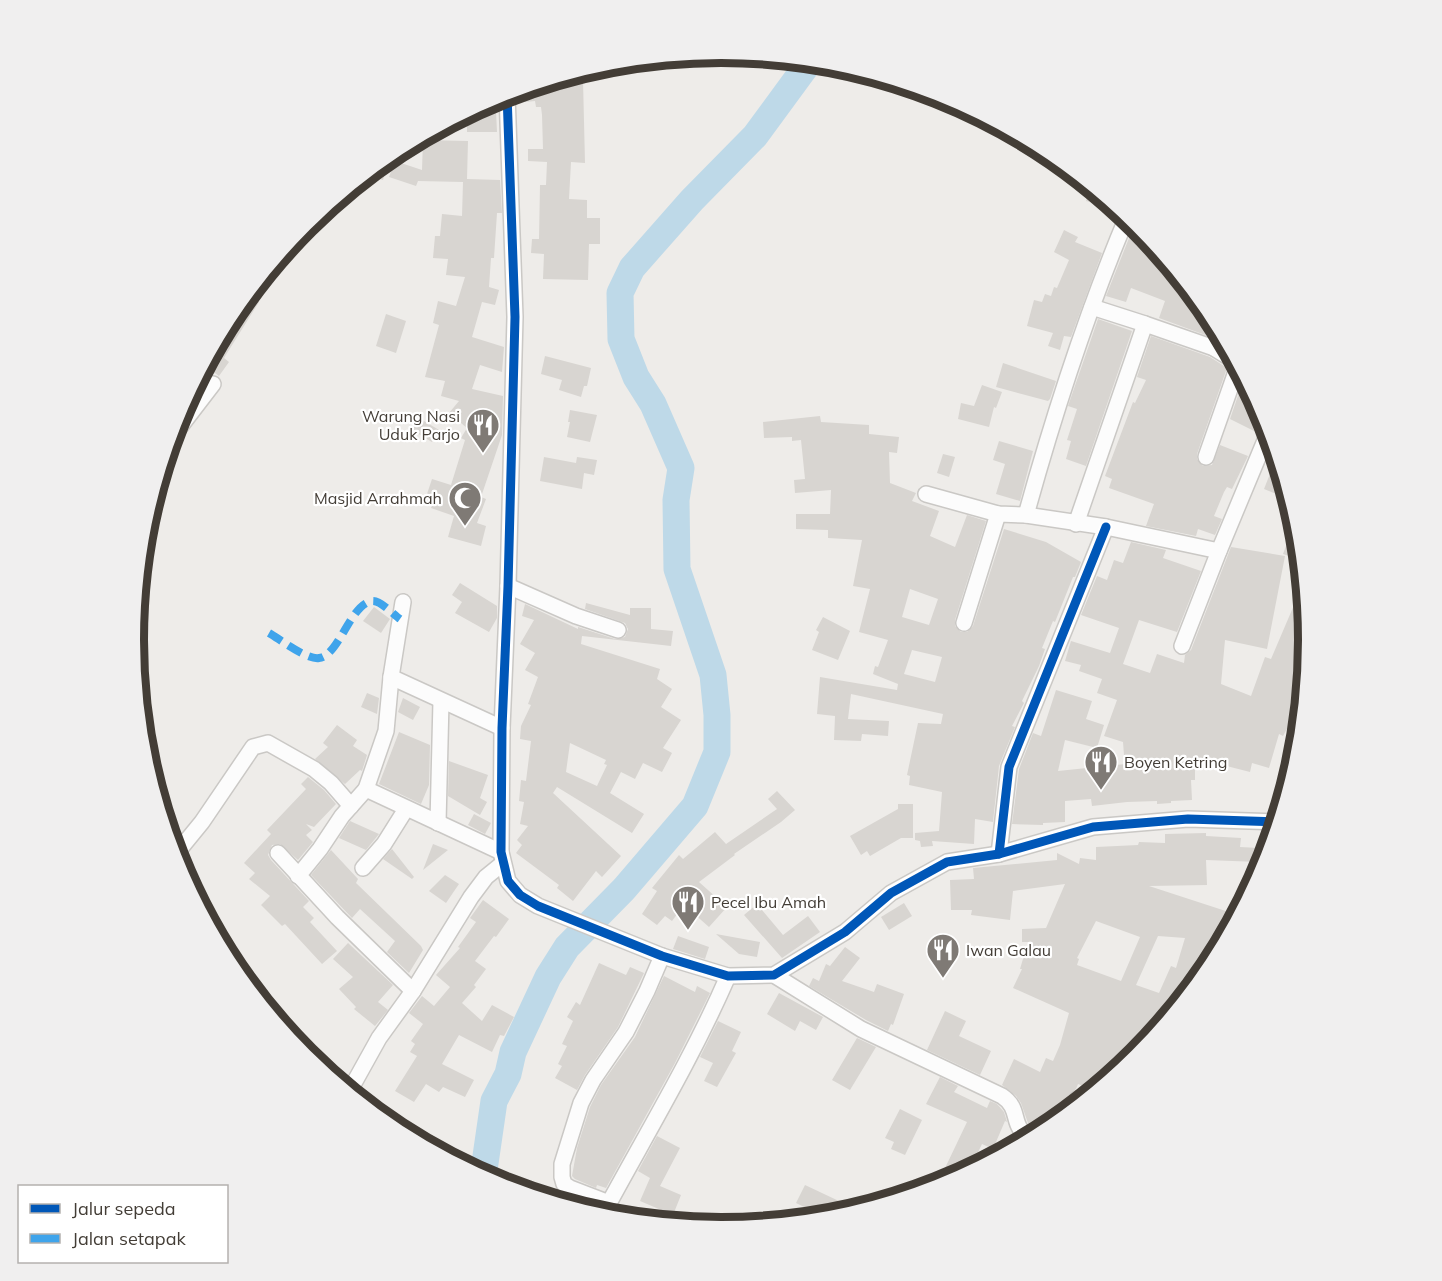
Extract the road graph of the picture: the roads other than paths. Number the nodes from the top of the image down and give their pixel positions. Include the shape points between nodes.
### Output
1 (507, 104) edge
2 (1123, 227) edge
3 (1092, 307) junction
4 (1145, 324) junction
5 (1216, 344) edge
6 (1214, 348) junction
7 (1221, 353) edge
8 (1234, 376) edge
9 (213, 384) dead end
10 (189, 415) edge
11 (1264, 443) edge
12 (1206, 457) dead end
13 (926, 494) dead end
14 (998, 513) junction
15 (1026, 515) junction
16 (1076, 524) junction
17 (1106, 527) junction
18 (1218, 551) junction
19 (508, 586) junction
20 (403, 602) dead end
21 (964, 623) dead end
22 (618, 630) dead end
23 (1182, 646) dead end
24 (391, 677) junction
25 (441, 700) junction
26 (502, 728) junction
27 (366, 789) junction
28 (351, 806) junction
29 (406, 808) junction
30 (1269, 822) edge
31 (438, 823) junction
32 (182, 847) edge
33 (278, 853) dead end
34 (999, 854) junction
35 (502, 858) junction
36 (363, 868) dead end
37 (298, 876) junction
38 (662, 956) junction
39 (774, 975) junction
40 (728, 976) junction
41 (412, 991) junction
42 (353, 1085) edge
43 (1022, 1133) edge
44 (596, 1204) edge
45 (608, 1207) edge

1 - 19 street via 515,317
2 - 3 street
3 - 4 street
3 - 15 street via 1055,412
4 - 6 street
4 - 16 street
5 - 6 street
6 - 7 street
8 - 12 street
9 - 10 street
11 - 18 street
13 - 14 street
14 - 15 street
14 - 21 street
15 - 16 street
16 - 17 street
17 - 18 street
17 - 34 street via 1009,767
18 - 23 street
19 - 22 street
19 - 26 street
20 - 24 street
24 - 25 street
24 - 27 street via 386,731
25 - 26 street
25 - 31 street
26 - 35 street
27 - 28 street
27 - 29 street
28 - 32 street via 314,769 268,743 261,744 253,747
28 - 37 street
29 - 31 street
29 - 36 street via 384,844
30 - 34 street via 1188,819 1093,827
31 - 35 street
33 - 37 street
34 - 39 street via 947,862 891,893 845,932
35 - 38 street via 508,881 520,896
35 - 41 street via 471,897
37 - 41 street
38 - 40 street
38 - 44 street via 626,1032 581,1102 562,1164 564,1184
39 - 40 street
39 - 43 street via 861,1029 1002,1096 1012,1105
40 - 45 street
41 - 42 street

